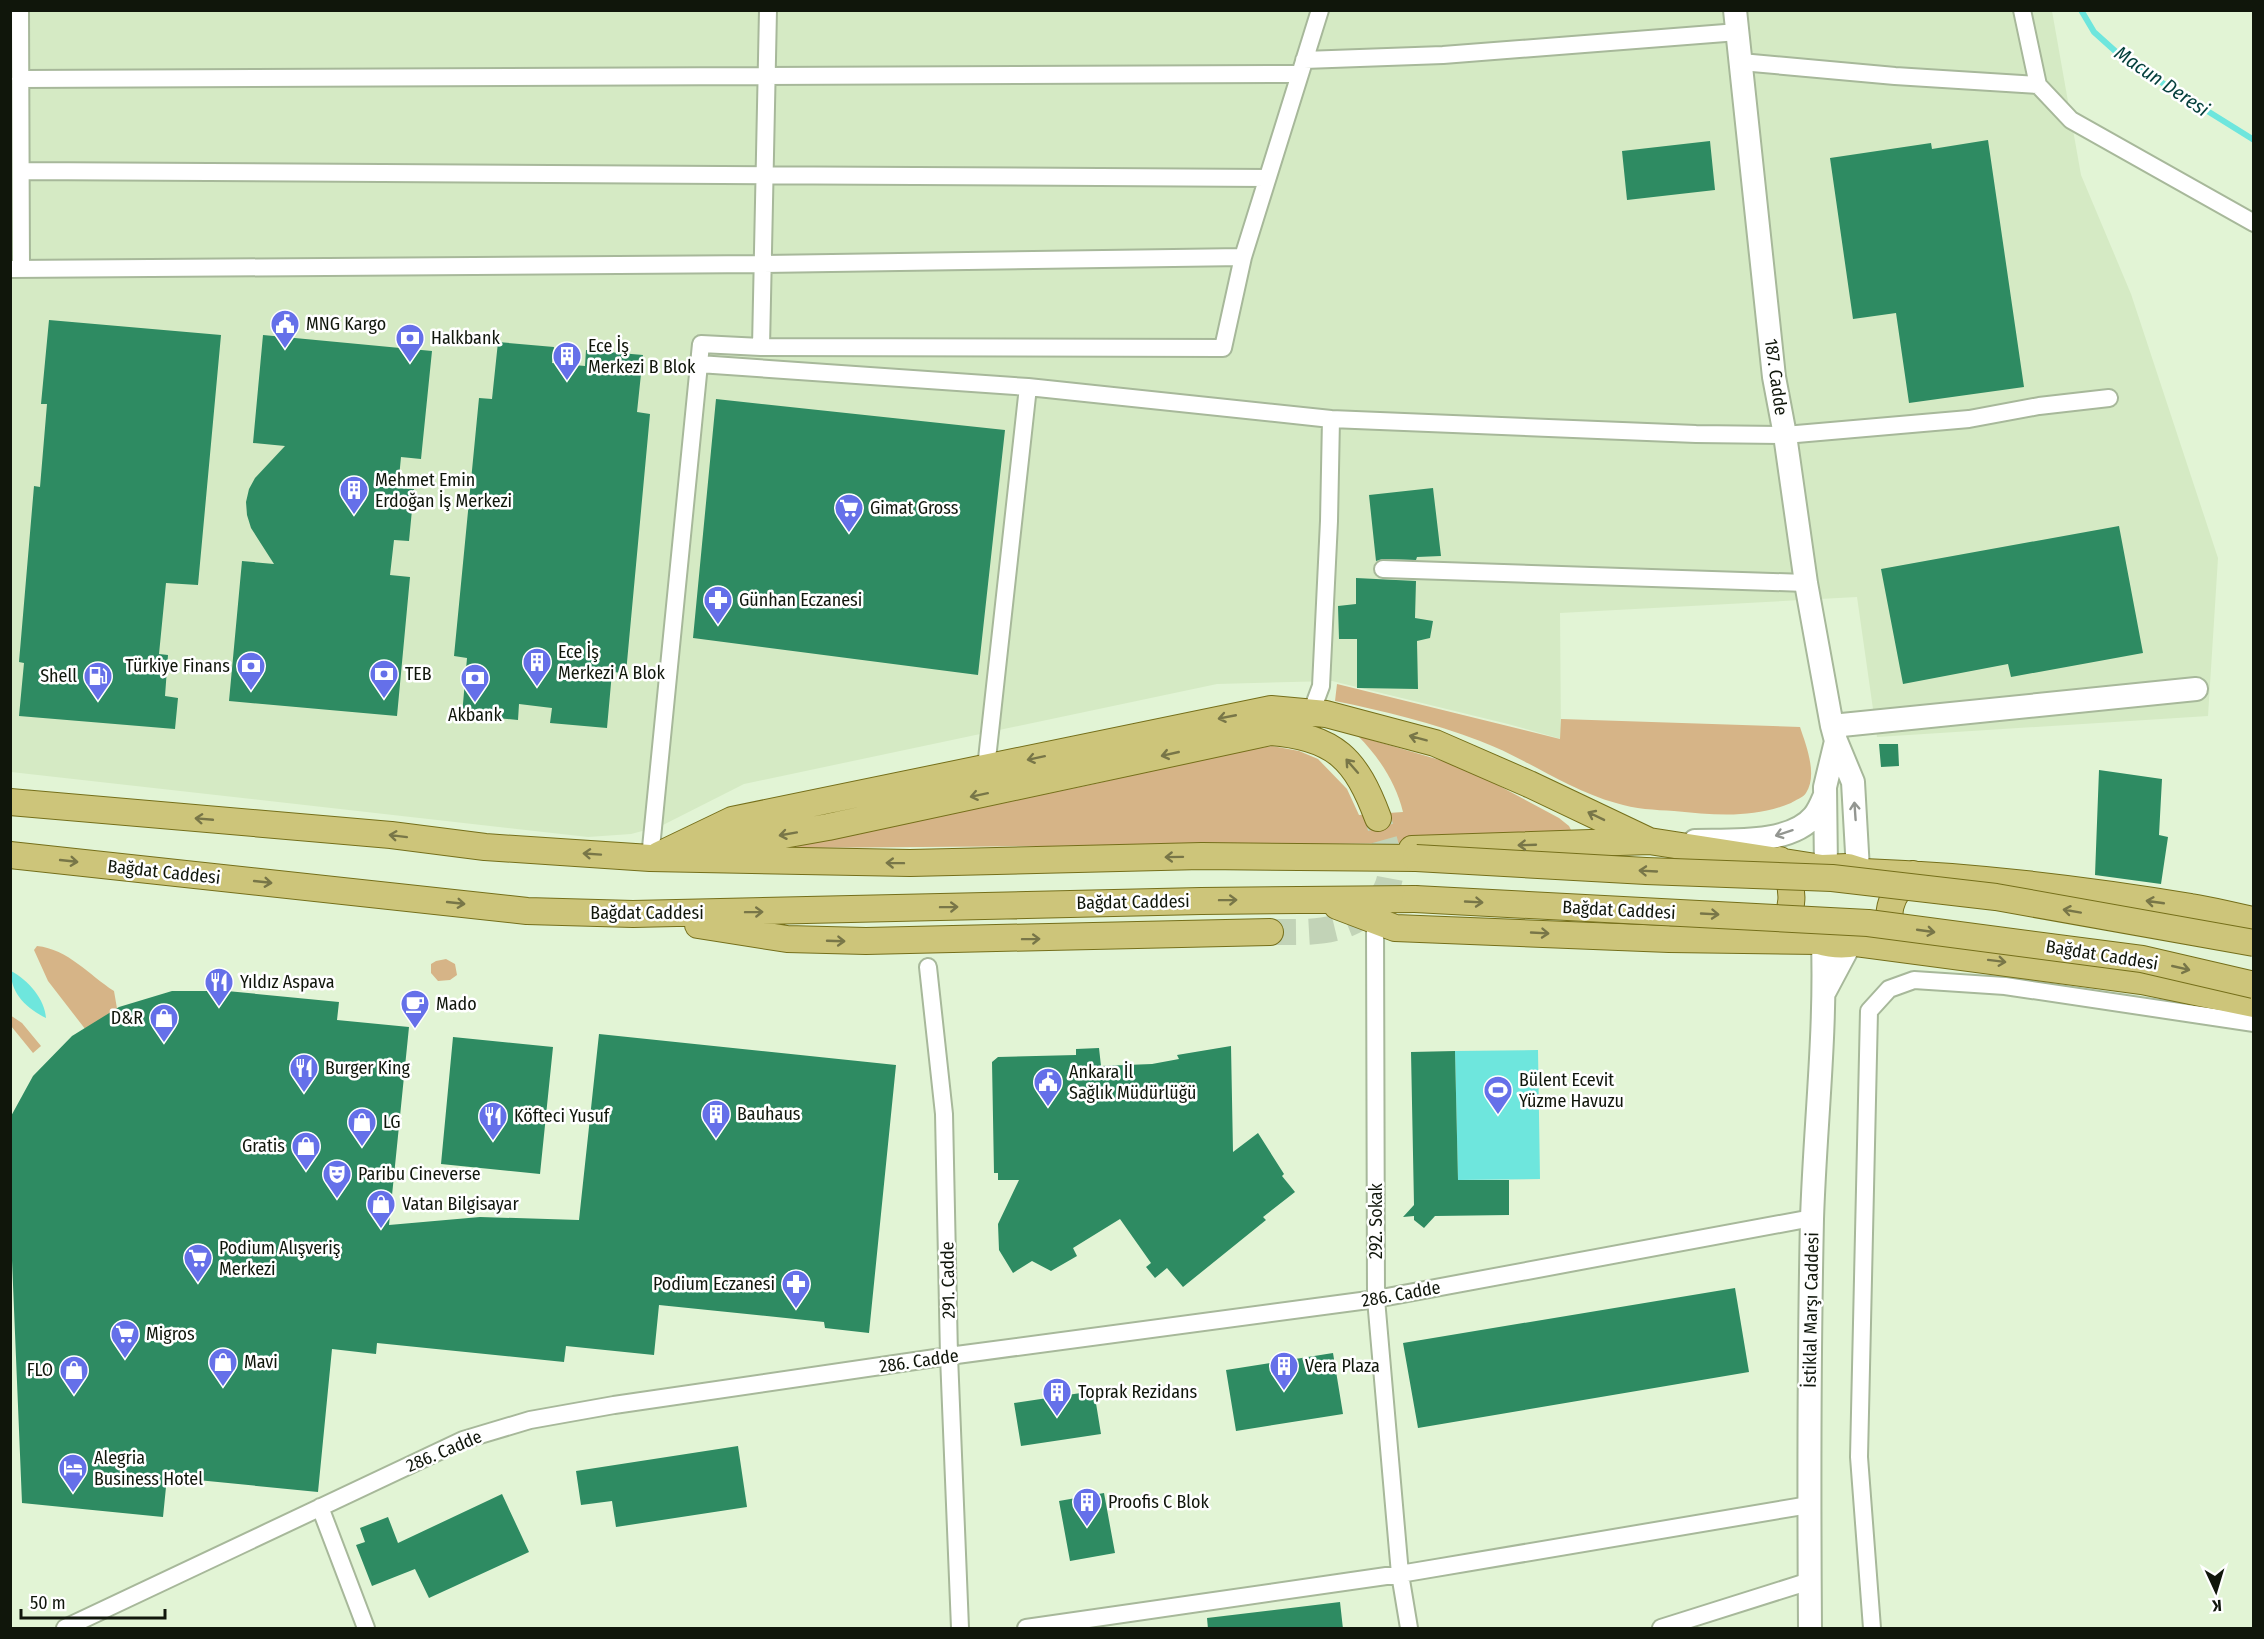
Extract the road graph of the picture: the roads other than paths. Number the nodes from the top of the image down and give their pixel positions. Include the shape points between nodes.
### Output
1 (20, 10) edge
2 (768, 10) edge
3 (1320, 10) edge
4 (2022, 10) edge
5 (1736, 21) edge
6 (1741, 62) junction
7 (1302, 67) junction
8 (766, 75) junction
9 (20, 79) junction
10 (2038, 85) junction
11 (21, 171) junction
12 (764, 176) junction
13 (1267, 178) junction
14 (2253, 223) edge
15 (1242, 257) junction
16 (764, 264) junction
17 (16, 269) edge
18 (761, 347) junction
19 (699, 364) junction
20 (1028, 387) junction
21 (2109, 398) dead end
22 (1331, 419) junction
23 (1785, 435) junction
24 (1383, 569) dead end
25 (1806, 583) junction
26 (2196, 689) dead end
27 (1311, 712) junction
28 (1834, 734) junction
29 (986, 768) junction
30 (10, 784) edge
31 (1825, 795) junction
32 (10, 802) edge
33 (124, 811) junction
34 (1378, 818) tunnel mouth
35 (1649, 841) junction
36 (10, 855) edge
37 (1316, 856) junction
38 (38, 858) junction
39 (650, 858) junction
40 (1780, 860) junction
41 (1824, 868) junction
42 (10, 870) edge
43 (1861, 871) junction
44 (1913, 874) junction
45 (1318, 900) junction
46 (633, 914) junction
47 (1375, 920) junction
48 (2253, 920) edge
49 (1270, 932) tunnel mouth
50 (1773, 939) junction
51 (1821, 941) junction
52 (1853, 944) junction
53 (2253, 944) edge
54 (1906, 949) junction
55 (928, 968) dead end
56 (2253, 985) edge
57 (1824, 993) junction
58 (2253, 1004) edge
59 (2253, 1023) edge
60 (1812, 1218) junction
61 (1376, 1299) junction
62 (949, 1356) junction
63 (1809, 1505) junction
64 (320, 1507) junction
65 (1400, 1574) junction
66 (1810, 1581) junction
67 (65, 1629) edge
68 (366, 1629) edge
69 (960, 1629) edge
70 (1026, 1629) edge
71 (1409, 1629) edge
72 (1661, 1629) edge
73 (1810, 1629) edge
74 (1872, 1629) edge

1 - 9 street
2 - 8 street
3 - 7 street
4 - 10 street
5 - 6 main road, 187. Cadde
5 - 7 street
6 - 10 street
6 - 23 main road, 187. Cadde via 1773,377
7 - 8 street
7 - 13 street
8 - 9 street
8 - 12 street
9 - 11 street
10 - 14 street via 2071,120
11 - 12 street
11 - 17 street
12 - 13 street
12 - 16 street
13 - 15 street
15 - 16 street
15 - 18 street via 1223,348
16 - 17 street
16 - 18 street
18 - 19 street via 701,344
19 - 20 street
19 - 39 street
20 - 22 street
20 - 29 street
21 - 23 street via 1969,419
22 - 23 street
22 - 27 street via 1321,686
23 - 25 main road, 187. Cadde
24 - 25 street
25 - 28 main road, 187. Cadde
26 - 28 main road
27 -> 29 main road via 1271,709
35 -> 27 main road via 1435,743
28 - 31 main road
43 -> 28 main road via 1853,782
29 - 39 main road via 732,820
30 - 33 main road via 53,789
31 -> 35 main road via 1808,822 1779,836
31 - 41 main road
32 - 33 main road, Bağdat Caddesi
39 -> 33 main road, Bağdat Caddesi via 485,847
34 -> 39 main road via 1355,768 1330,746 1298,734 1271,732 828,827
35 -> 37 main road via 1432,847
35 - 40 main road
36 - 38 main road, Bağdat Caddesi
37 -> 39 main road, Bağdat Caddesi via 910,863
53 -> 37 main road, Bağdat Caddesi, bridge via 1996,897 1832,878
38 - 42 main road
38 -> 46 main road, Bağdat Caddesi via 527,911
40 - 41 main road
40 - 50 main road via 1793,901 1786,922
41 - 43 main road
41 - 51 main road via 1810,884 1804,905 1805,915
43 - 44 main road
43 - 52 main road via 1874,891 1876,915
48 -> 44 main road via 2106,895
44 - 54 main road via 1896,891 1889,910 1893,931
46 -> 45 main road, Bağdat Caddesi
45 - 47 main road
45 -> 56 main road, Bağdat Caddesi, bridge via 1415,899 1868,923 2142,959
46 -> 49 main road via 787,939 878,941
47 -> 50 main road via 1395,928 1669,939
47 - 61 street, 292. Sokak
50 - 51 main road
51 - 52 main road
51 - 57 main road, İstiklal Marşı Caddesi
52 - 54 main road
52 - 57 main road
54 -> 58 main road via 2142,981
55 - 62 street, 291. Cadde via 944,1114
57 - 60 main road, İstiklal Marşı Caddesi
59 - 74 street via 2005,986 1914,980 1889,989 1869,1011 1859,1457
60 - 61 street, 286. Cadde
60 - 63 main road, İstiklal Marşı Caddesi
61 - 62 street, 286. Cadde
61 - 65 street, 292. Sokak
62 - 64 street, 286. Cadde via 530,1420 463,1440
62 - 69 street, 291. Cadde
63 - 65 street
63 - 66 main road, İstiklal Marşı Caddesi
64 - 67 street, 286. Cadde
64 - 68 street
65 - 70 street
65 - 71 street, 292. Sokak
66 - 72 street
66 - 73 main road, İstiklal Marşı Caddesi

